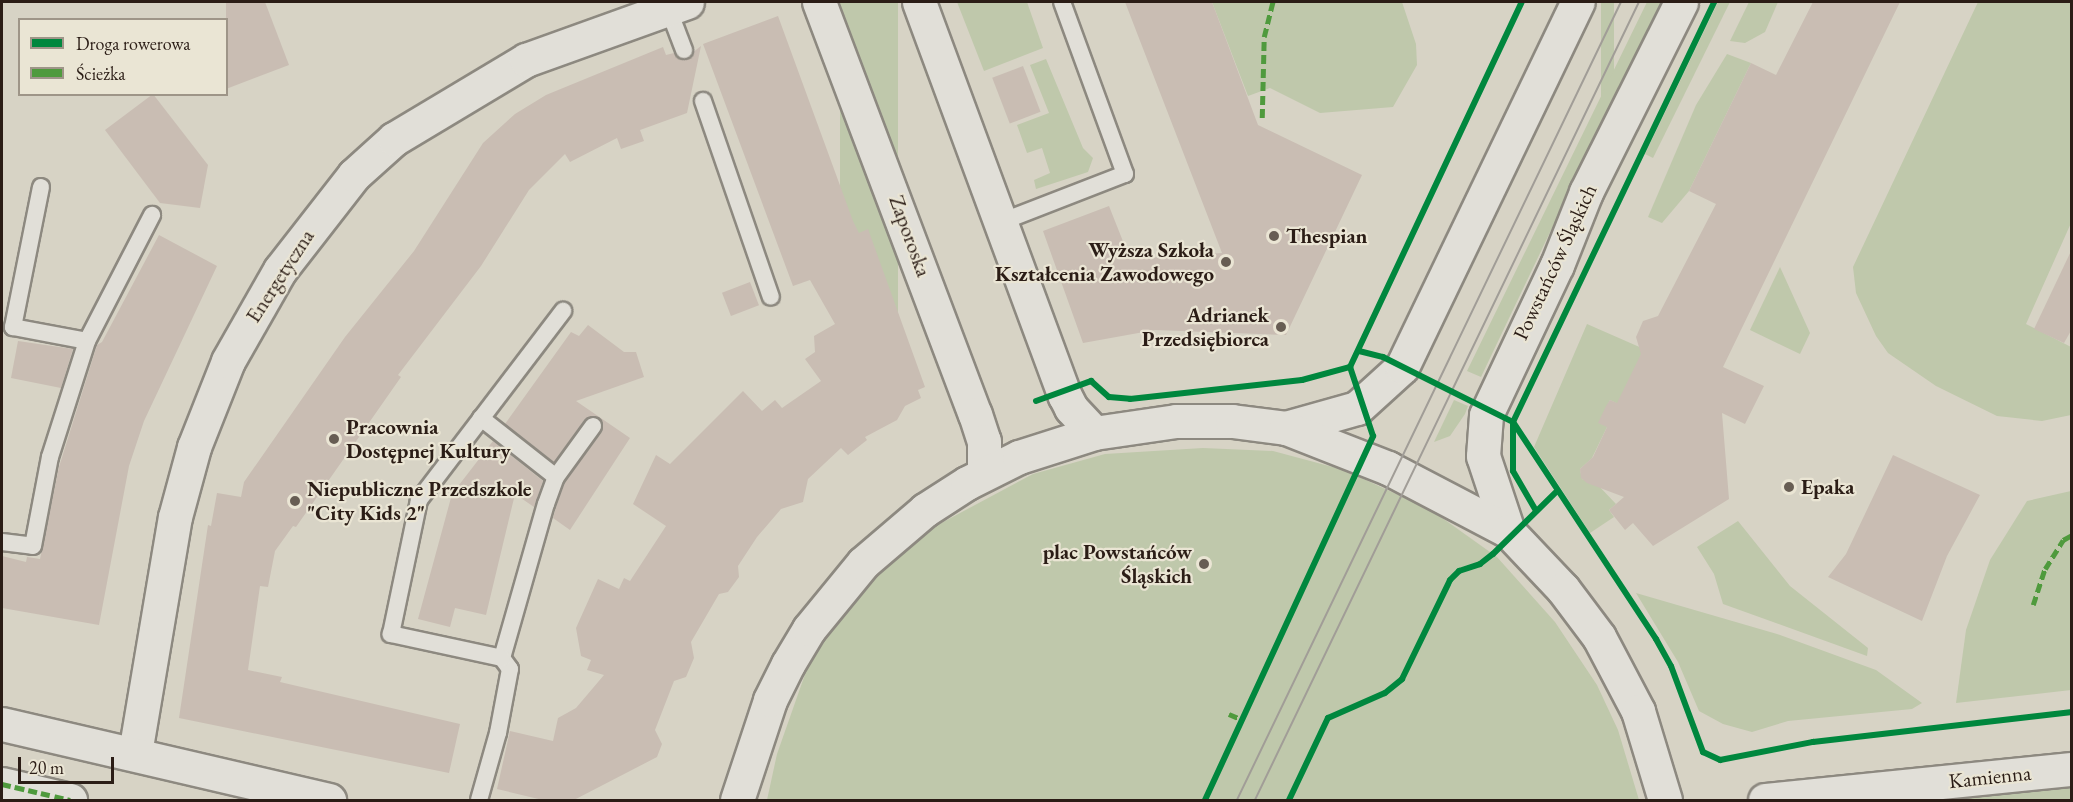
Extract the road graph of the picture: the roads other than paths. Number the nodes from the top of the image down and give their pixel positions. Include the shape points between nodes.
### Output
1 (819, 2) edge
2 (919, 2) edge
3 (1062, 2) edge
4 (1578, 2) edge
5 (1681, 2) edge
6 (677, 5) edge
7 (684, 50) dead end
8 (703, 101) dead end
9 (41, 187) dead end
10 (152, 215) dead end
11 (1001, 222) junction
12 (771, 297) dead end
13 (563, 311) dead end
14 (7, 326) edge
15 (87, 340) junction
16 (482, 418) junction
17 (593, 426) dead end
18 (1286, 428) junction
19 (1094, 433) junction
20 (984, 473) junction
21 (556, 477) junction
22 (1508, 531) junction
23 (2, 542) edge
24 (502, 658) junction
25 (2, 724) edge
26 (135, 753) junction
27 (2072, 769) edge
28 (2, 784) edge
29 (70, 801) edge
30 (328, 801) edge
31 (479, 801) edge
32 (737, 801) edge
33 (1665, 801) edge
34 (1765, 801) edge

1 - 20 main road, Zaporoska via 979,425 986,456
2 - 11 main road
3 - 11 lane via 1125,174
4 - 18 main road via 1402,367 1357,408
5 - 22 main road, Powstańców Śląskich via 1586,192 1557,266 1485,415 1482,443 1486,469
6 - 7 lane
6 - 26 main road, Energetyczna via 526,60 394,138 354,175 280,270 228,361 194,447 175,517
8 - 12 lane
9 - 14 lane
10 - 15 lane
11 - 19 main road via 1065,396
13 - 16 lane
14 - 15 lane
15 - 23 lane via 50,457 33,546
16 - 21 lane
16 - 24 lane via 419,500 391,634
17 - 21 lane
18 - 19 main road via 1232,421 1176,421
18 - 22 main road via 1388,468
19 - 20 main road via 1046,447
20 - 32 main road via 925,510 863,563 809,629 770,700
21 - 24 lane via 514,605
22 - 33 main road via 1563,589 1599,637 1638,711
24 - 31 lane via 510,669 507,696
25 - 26 main road
26 - 30 main road
27 - 34 main road, Kamienna
28 - 29 main road

